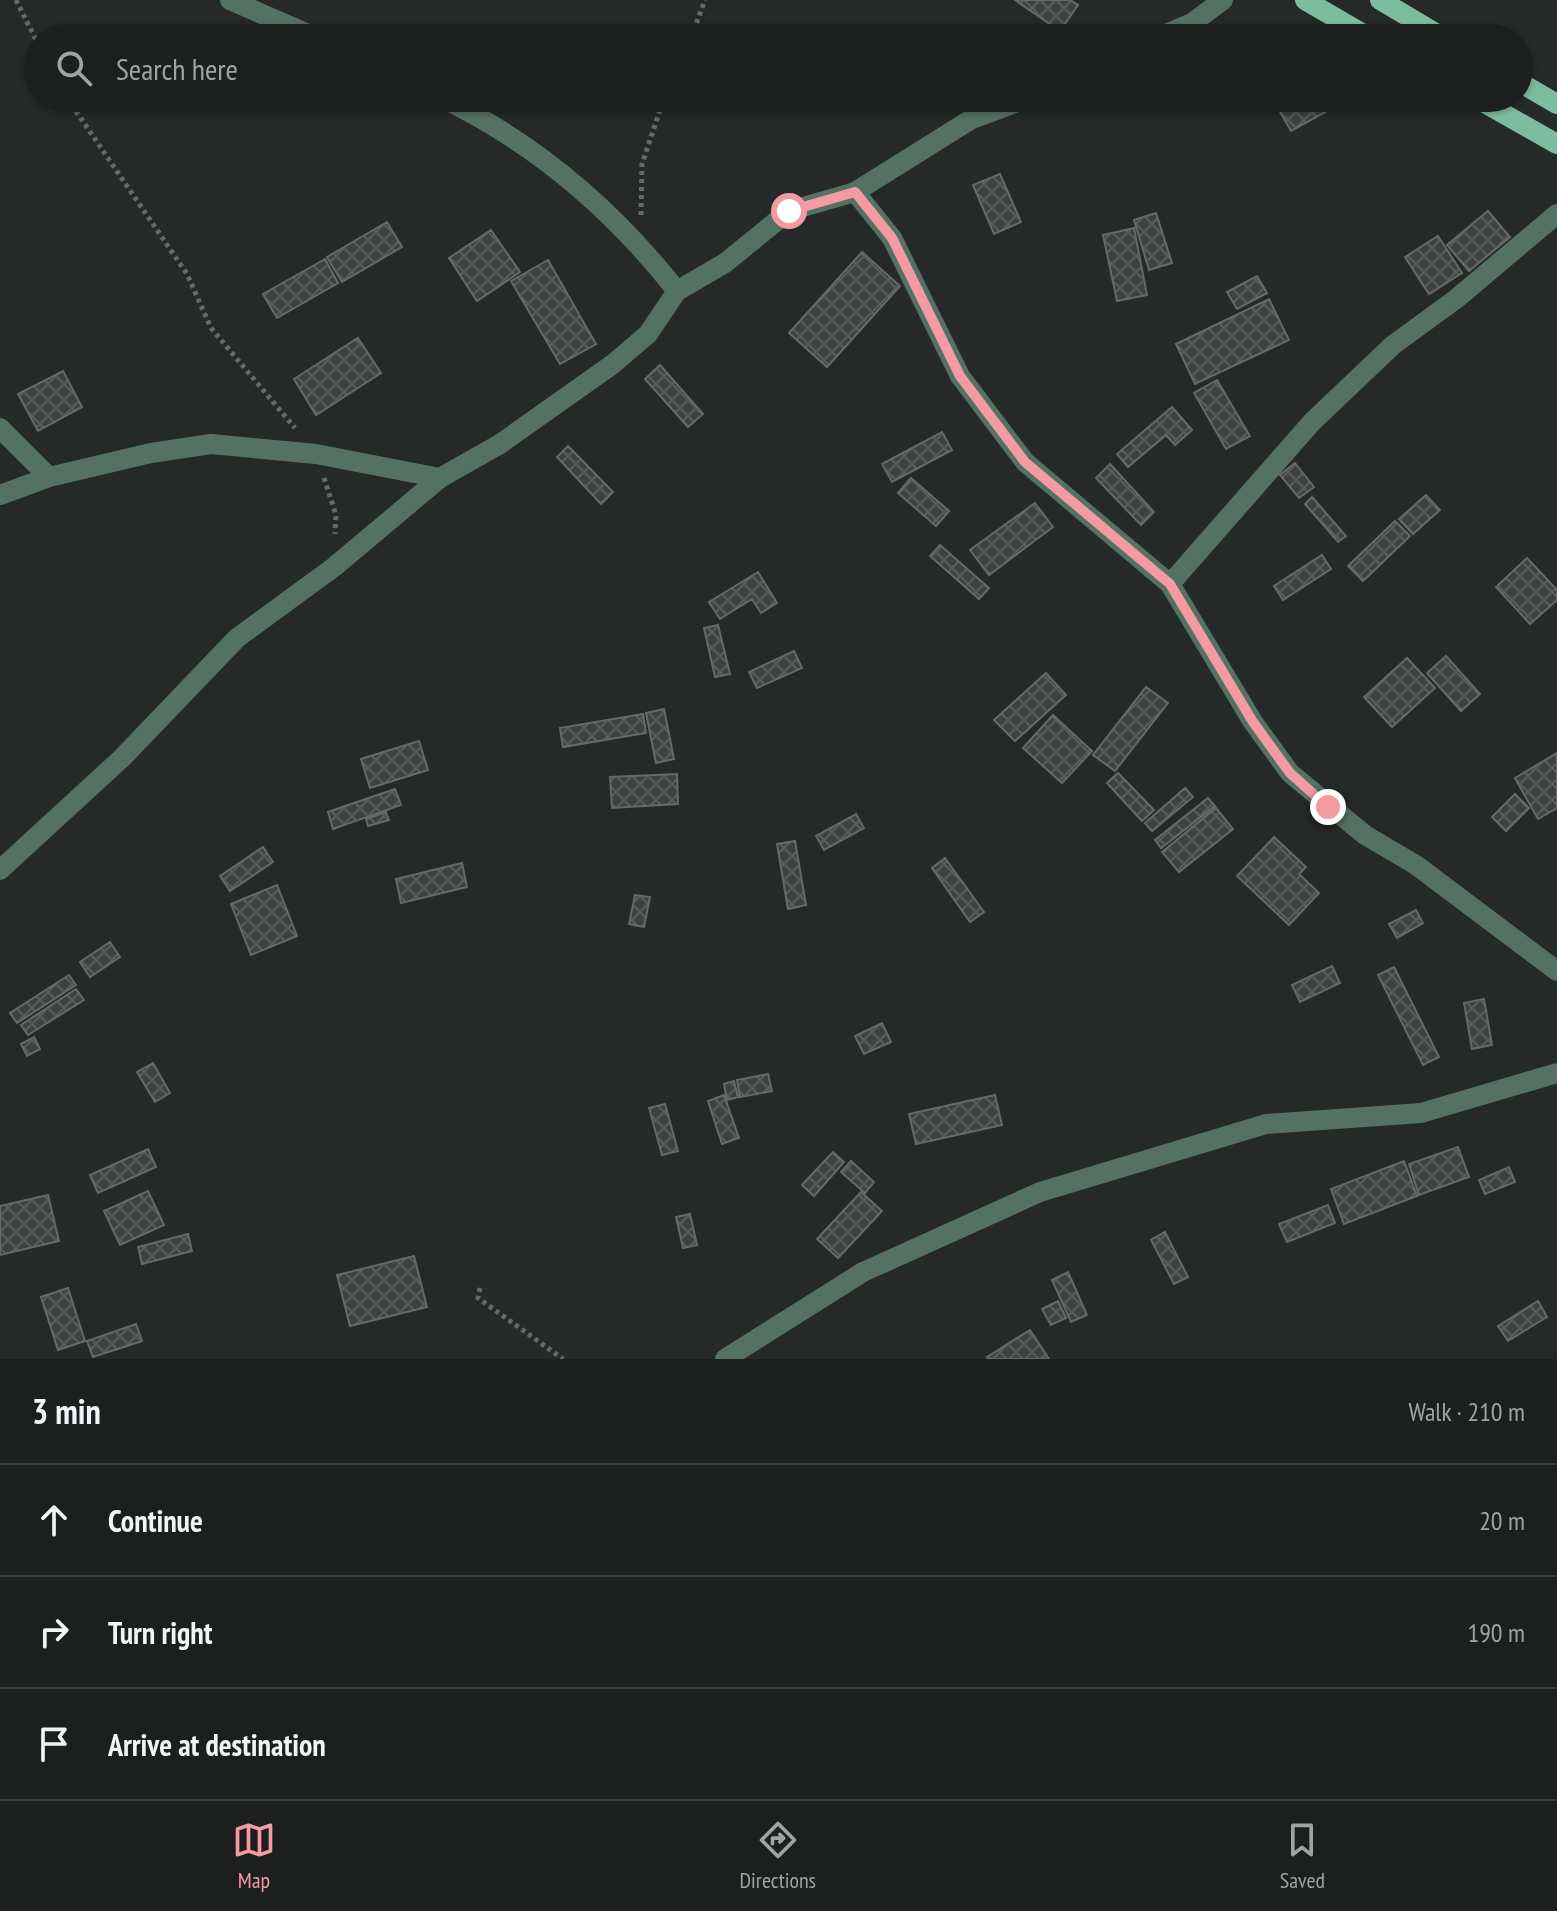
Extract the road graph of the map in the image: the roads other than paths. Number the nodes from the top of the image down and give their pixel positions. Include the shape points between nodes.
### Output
1 (230, 0) edge
2 (1223, 0) edge
3 (1305, 0) edge
4 (1380, 0) edge
5 (285, 24) edge
6 (1190, 24) edge
7 (1346, 24) edge
8 (1420, 24) edge
9 (1533, 90) edge
10 (1557, 104) edge
11 (470, 112) edge
12 (991, 112) edge
13 (1501, 112) edge
14 (1557, 144) edge
15 (855, 192) junction
16 (1557, 214) edge
17 (677, 291) junction
18 (0, 428) edge
19 (49, 477) junction
20 (440, 478) junction
21 (0, 495) edge
22 (1170, 584) junction
23 (0, 870) edge
24 (1557, 971) edge
25 (1557, 1073) edge
26 (732, 1357) edge

1 - 5 street
2 - 6 street
3 - 7 main road
4 - 8 main road
9 - 10 main road
11 - 17 street via 560,170 640,244
12 - 15 street
13 - 14 main road
15 - 17 street via 789,211 725,263
15 - 22 street via 892,238 960,376 1025,462
16 - 22 street via 1393,345 1312,422
17 - 20 street via 648,334 613,364 500,444
18 - 19 street
19 - 20 street via 211,444 316,454
19 - 21 street
20 - 23 street via 334,567 237,638 122,758
22 - 24 street via 1290,773 1365,835 1416,865
25 - 26 street via 1421,1113 1266,1124 1040,1192 863,1272

